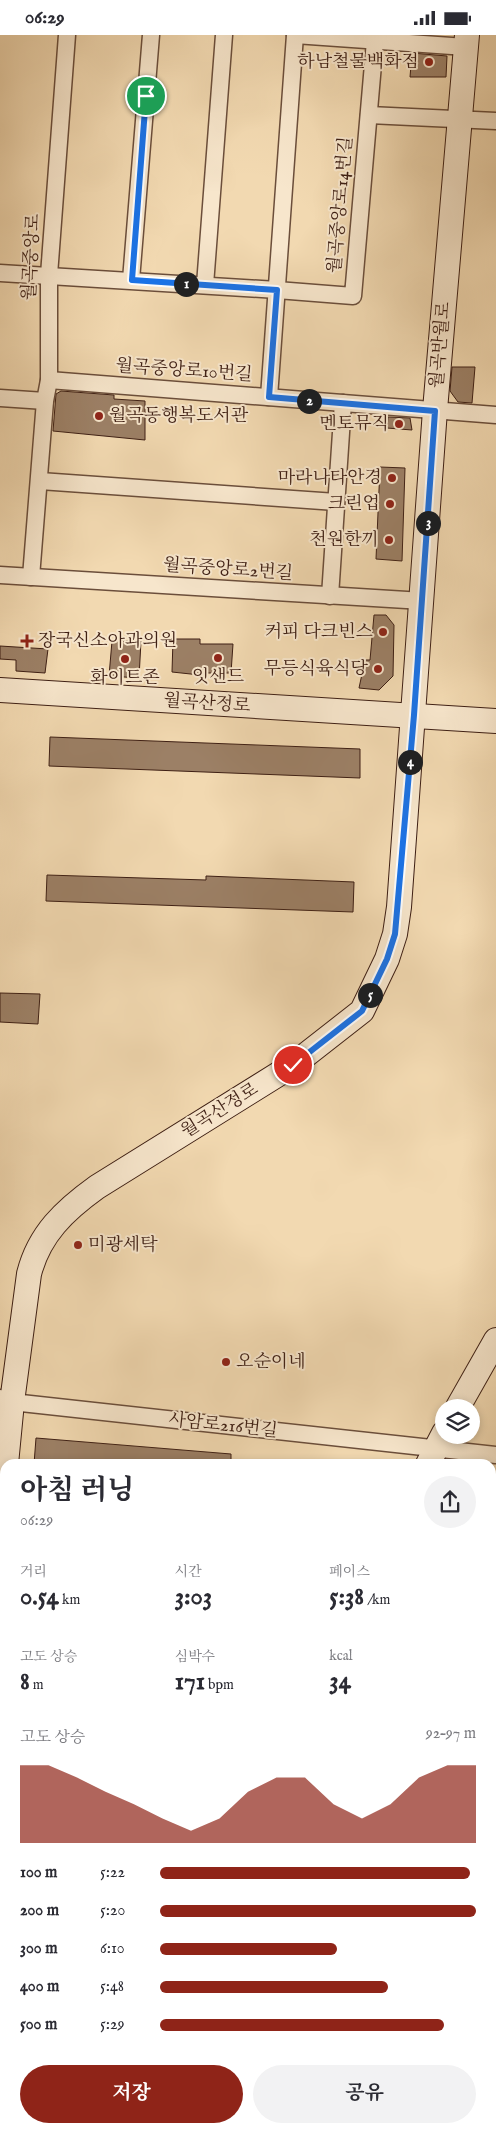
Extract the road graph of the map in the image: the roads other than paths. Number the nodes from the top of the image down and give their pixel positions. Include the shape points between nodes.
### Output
1 (67, 35) edge
2 (151, 35) edge
3 (224, 35) edge
4 (295, 35) edge
5 (375, 41) junction
6 (467, 41) edge
7 (369, 115) junction
8 (460, 119) junction
9 (496, 121) edge
10 (0, 273) edge
11 (50, 275) junction
12 (132, 280) junction
13 (204, 285) junction
14 (277, 290) junction
15 (49, 380) junction
16 (0, 397) edge
17 (269, 397) junction
18 (45, 401) junction
19 (343, 403) junction
20 (435, 411) junction
21 (496, 415) edge
22 (40, 481) junction
23 (336, 502) junction
24 (0, 575) edge
25 (31, 577) junction
26 (330, 596) junction
27 (422, 601) junction
28 (0, 690) edge
29 (414, 715) junction
30 (496, 721) edge
31 (496, 1340) edge
32 (463, 1399) edge
33 (6, 1400) edge
34 (435, 1449) edge
35 (496, 1455) edge
36 (6, 1459) edge

1 - 11 street, 월곡중앙로
2 - 12 street
3 - 13 street
4 - 5 street
4 - 14 street
5 - 6 street
5 - 7 street, 월곡중앙로14번길
6 - 8 street, 월곡반월로
7 - 8 street
7 - 14 street, 월곡중앙로14번길 via 354,296
8 - 9 street
8 - 20 street, 월곡반월로
10 - 11 street, 월곡중앙로14번길
11 - 12 street, 월곡중앙로14번길
11 - 15 street, 월곡중앙로
12 - 13 street, 월곡중앙로14번길
13 - 14 street, 월곡중앙로14번길
14 - 17 street
15 - 17 street, 월곡중앙로10번길
15 - 18 street, 월곡중앙로
16 - 18 street
17 - 19 street, 월곡중앙로10번길
18 - 22 street, 월곡중앙로
19 - 20 street, 월곡중앙로10번길
19 - 23 street
20 - 21 street, 월곡중앙로10번길
20 - 27 street, 월곡반월로
22 - 23 street
22 - 25 street, 월곡중앙로
23 - 26 street
24 - 25 street, 월곡중앙로2번길
25 - 26 street, 월곡중앙로2번길
26 - 27 street, 월곡중앙로2번길
27 - 29 street, 월곡반월로
28 - 29 street, 월곡산정로
29 - 30 street, 월곡산정로
29 - 33 street, 월곡산정로 via 395,934 362,1011 293,1065 78,1200 52,1226 33,1257
31 - 32 street
33 - 34 street, 사암로216번길
33 - 36 street
34 - 35 street, 사암로216번길

